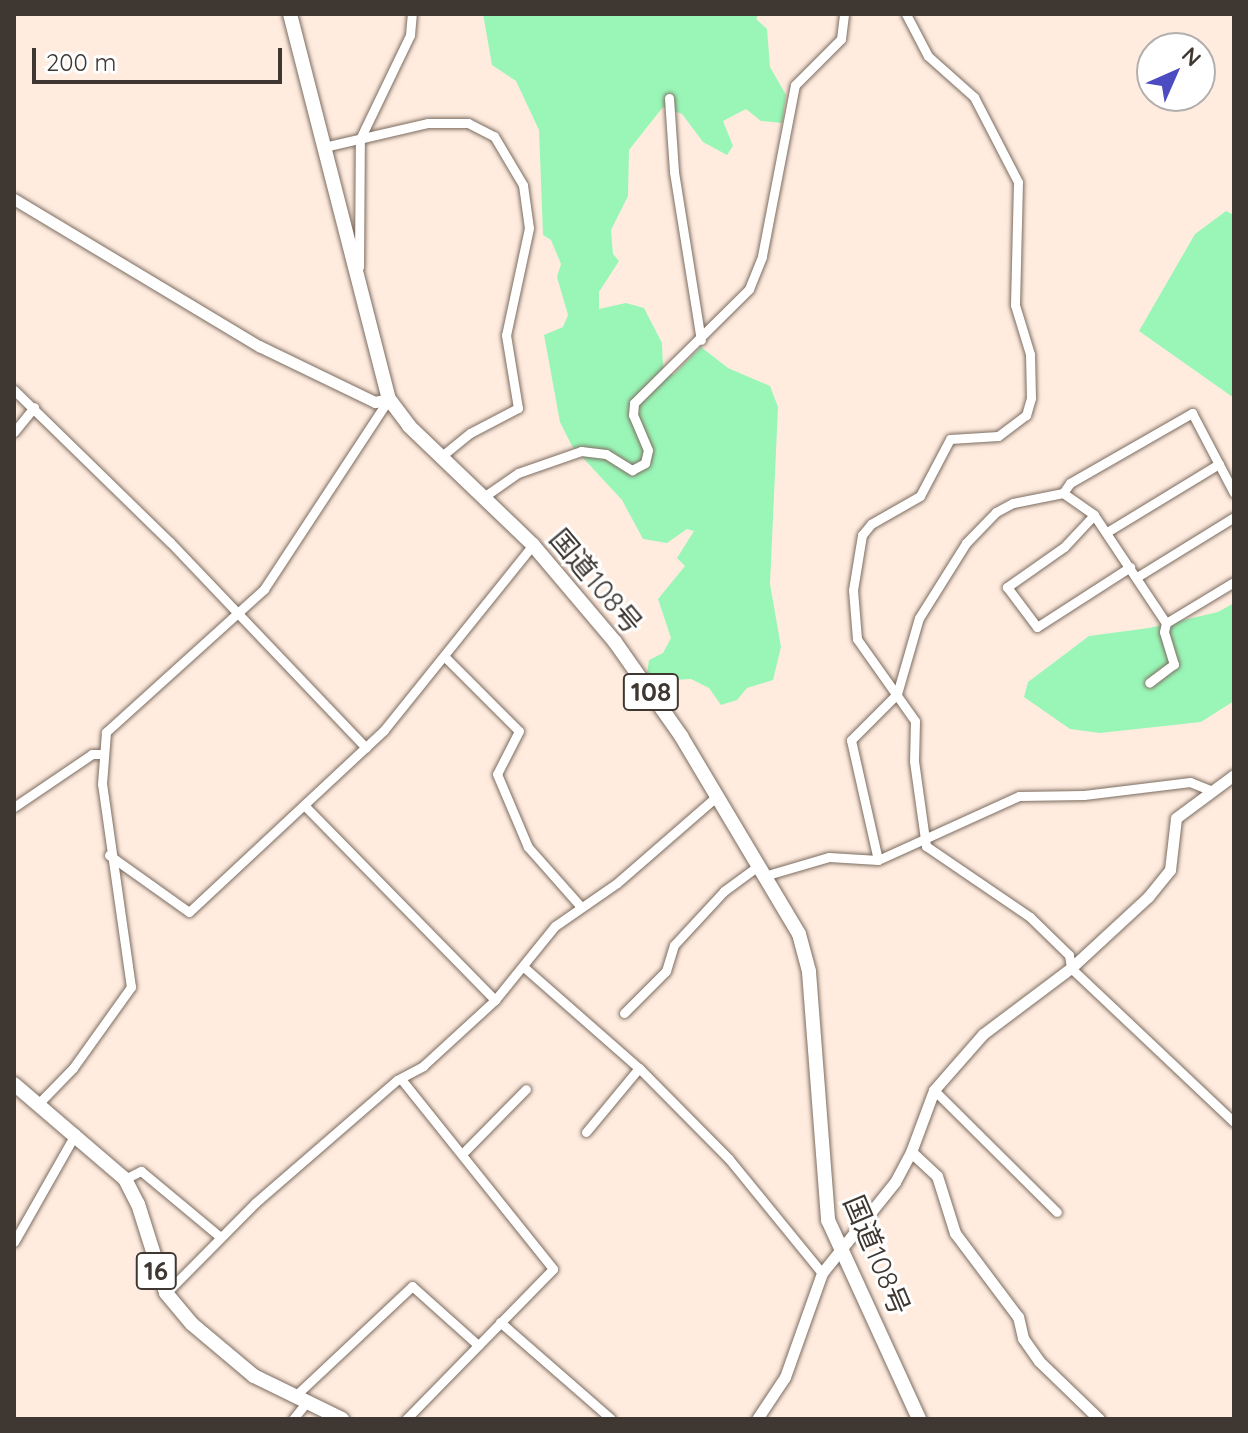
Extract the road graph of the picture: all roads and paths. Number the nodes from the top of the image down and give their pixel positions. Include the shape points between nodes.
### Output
1 (290, 14) edge
2 (412, 14) edge
3 (844, 14) edge
4 (906, 14) edge
5 (669, 98) dead end
6 (360, 139) junction
7 (324, 147) junction
8 (14, 199) edge
9 (359, 283) junction
10 (701, 340) junction
11 (14, 390) edge
12 (389, 399) junction
13 (34, 407) junction
14 (14, 432) edge
15 (442, 456) junction
16 (1219, 464) junction
17 (1063, 493) junction
18 (1234, 493) edge
19 (485, 496) junction
20 (1094, 515) junction
21 (1234, 517) edge
22 (1107, 532) junction
23 (533, 545) junction
24 (1130, 567) junction
25 (1137, 577) junction
26 (1234, 582) edge
27 (239, 614) junction
28 (1166, 623) junction
29 (446, 658) junction
30 (1149, 683) dead end
31 (897, 694) junction
32 (366, 748) junction
33 (101, 754) junction
34 (1234, 775) edge
35 (1210, 790) junction
36 (717, 796) junction
37 (14, 807) edge
38 (306, 807) junction
39 (924, 839) junction
40 (109, 855) junction
41 (878, 860) junction
42 (761, 871) junction
43 (581, 907) junction
44 (525, 968) junction
45 (1071, 968) junction
46 (495, 1000) junction
47 (624, 1013) dead end
48 (639, 1068) junction
49 (401, 1079) junction
50 (14, 1084) edge
51 (526, 1089) dead end
52 (934, 1090) junction
53 (39, 1103) junction
54 (1234, 1122) edge
55 (586, 1132) dead end
56 (76, 1133) junction
57 (911, 1152) junction
58 (462, 1154) junction
59 (125, 1179) junction
60 (1057, 1212) dead end
61 (219, 1236) junction
62 (14, 1242) edge
63 (842, 1252) junction
64 (822, 1273) junction
65 (166, 1293) junction
66 (500, 1322) junction
67 (478, 1345) junction
68 (300, 1400) junction
69 (293, 1419) edge
70 (342, 1419) edge
71 (406, 1419) edge
72 (611, 1419) edge
73 (757, 1419) edge
74 (919, 1419) edge
75 (1099, 1419) edge

1 - 7 main road, 国道108号 / 108
2 - 6 street via 408,42
3 - 10 street via 841,39 795,85 758,272 749,289
4 - 31 street via 928,56 974,97 1018,182 1015,305 1032,375 1026,415 1013,428 998,436 950,439 920,496 871,524 862,535 852,619 857,639
5 - 10 street via 674,172
6 - 7 street
6 - 9 street
6 - 15 street via 448,120 483,128 517,172 527,202 523,267 506,335 518,408 470,433
7 - 9 main road, 国道108号 / 108
8 - 12 street via 259,346 375,402
9 - 12 main road, 国道108号 / 108
10 - 19 street via 634,403 633,415 649,455 642,467 632,470 606,454 581,451 518,473
11 - 13 street
12 - 15 main road, 国道108号 / 108
12 - 27 street via 264,589
13 - 14 street
13 - 27 street
15 - 19 main road, 国道108号 / 108
16 - 17 street via 1192,413 1070,483
16 - 18 street
16 - 22 street
17 - 20 street
17 - 31 street via 1004,507 966,543 919,618
19 - 23 main road, 国道108号 / 108
20 - 22 street
20 - 24 street via 1064,547 1007,587 1037,627
21 - 25 street
22 - 24 street
23 - 29 street
23 - 36 main road, 国道108号 / 108 via 615,642
24 - 25 street
25 - 28 street
26 - 28 street
27 - 32 street
27 - 33 street via 110,726
28 - 30 street via 1174,664
29 - 32 street
29 - 43 street via 519,731 497,774 528,847
31 - 39 street via 915,721
31 - 41 street via 851,740
32 - 38 street
33 - 37 street via 92,754
33 - 40 street
34 - 35 street
35 - 39 street via 1190,782 1084,795 1019,796
35 - 45 street via 1176,818 1174,853 1165,878
36 - 42 main road, 国道108号 / 108
36 - 43 street
38 - 40 street via 189,912
38 - 46 street
39 - 41 street
39 - 45 street via 926,846 1030,917 1069,955
40 - 53 street via 124,912 131,987 73,1068
41 - 42 street via 829,857
42 - 47 street via 724,891 674,945 666,971
42 - 63 main road, 国道108号 / 108 via 806,952 824,1204
43 - 44 street via 555,926
44 - 46 street
44 - 48 street
45 - 52 street via 983,1034
45 - 54 street
46 - 49 street via 423,1066
48 - 55 street
48 - 64 street via 729,1159
49 - 58 street
49 - 61 street
50 - 53 main road, 16
51 - 58 street
52 - 57 street
52 - 60 street
53 - 56 main road, 16
56 - 59 main road, 16
56 - 62 street
57 - 63 street
57 - 75 street via 937,1176 955,1233 1006,1300 1039,1361
58 - 66 street via 553,1266
59 - 61 street via 141,1171
59 - 65 main road, 16
61 - 65 street
63 - 64 street
63 - 74 main road, 国道108号 / 108
64 - 73 street via 785,1377
65 - 68 main road, 16 via 192,1324 254,1376
66 - 67 street
66 - 72 street
67 - 68 street via 412,1286
67 - 71 street
68 - 69 street
68 - 70 main road, 16

